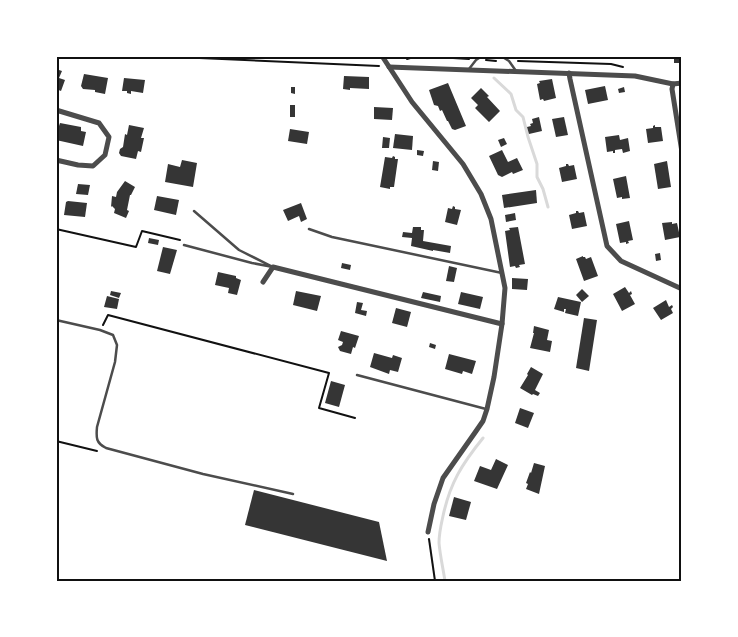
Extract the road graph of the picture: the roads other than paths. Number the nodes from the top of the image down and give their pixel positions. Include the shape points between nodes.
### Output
1 (382, 56) edge
2 (482, 56) edge
3 (501, 56) edge
4 (511, 56) edge
5 (509, 61) junction
6 (389, 67) junction
7 (468, 70) junction
8 (517, 72) junction
9 (569, 73) junction
10 (682, 83) edge
11 (673, 84) junction
12 (56, 110) edge
13 (682, 152) edge
14 (56, 160) edge
15 (194, 211) dead end
16 (309, 229) dead end
17 (184, 245) dead end
18 (273, 267) junction
19 (502, 273) junction
20 (263, 282) dead end
21 (682, 289) edge
22 (56, 320) edge
23 (502, 324) junction
24 (357, 375) dead end
25 (487, 409) junction
26 (293, 494) dead end
27 (428, 532) road end

1 - 6 street
2 - 7 lane
3 - 5 lane
4 - 5 lane
5 - 8 lane
6 - 7 street
6 - 19 street via 412,102 463,164 481,194 491,219
7 - 8 street
8 - 9 street
9 - 11 street via 636,76
9 - 21 street via 607,246 621,261
10 - 11 street
11 - 13 street
12 - 14 street via 99,123 109,137 105,155 93,166
15 - 18 lane via 240,250
16 - 19 lane via 332,237
17 - 18 lane
18 - 20 street
18 - 23 street
19 - 23 street via 505,288
22 - 26 lane via 113,335 117,345 97,427 99,445
23 - 25 street
24 - 25 lane
25 - 27 street via 483,420 443,478

